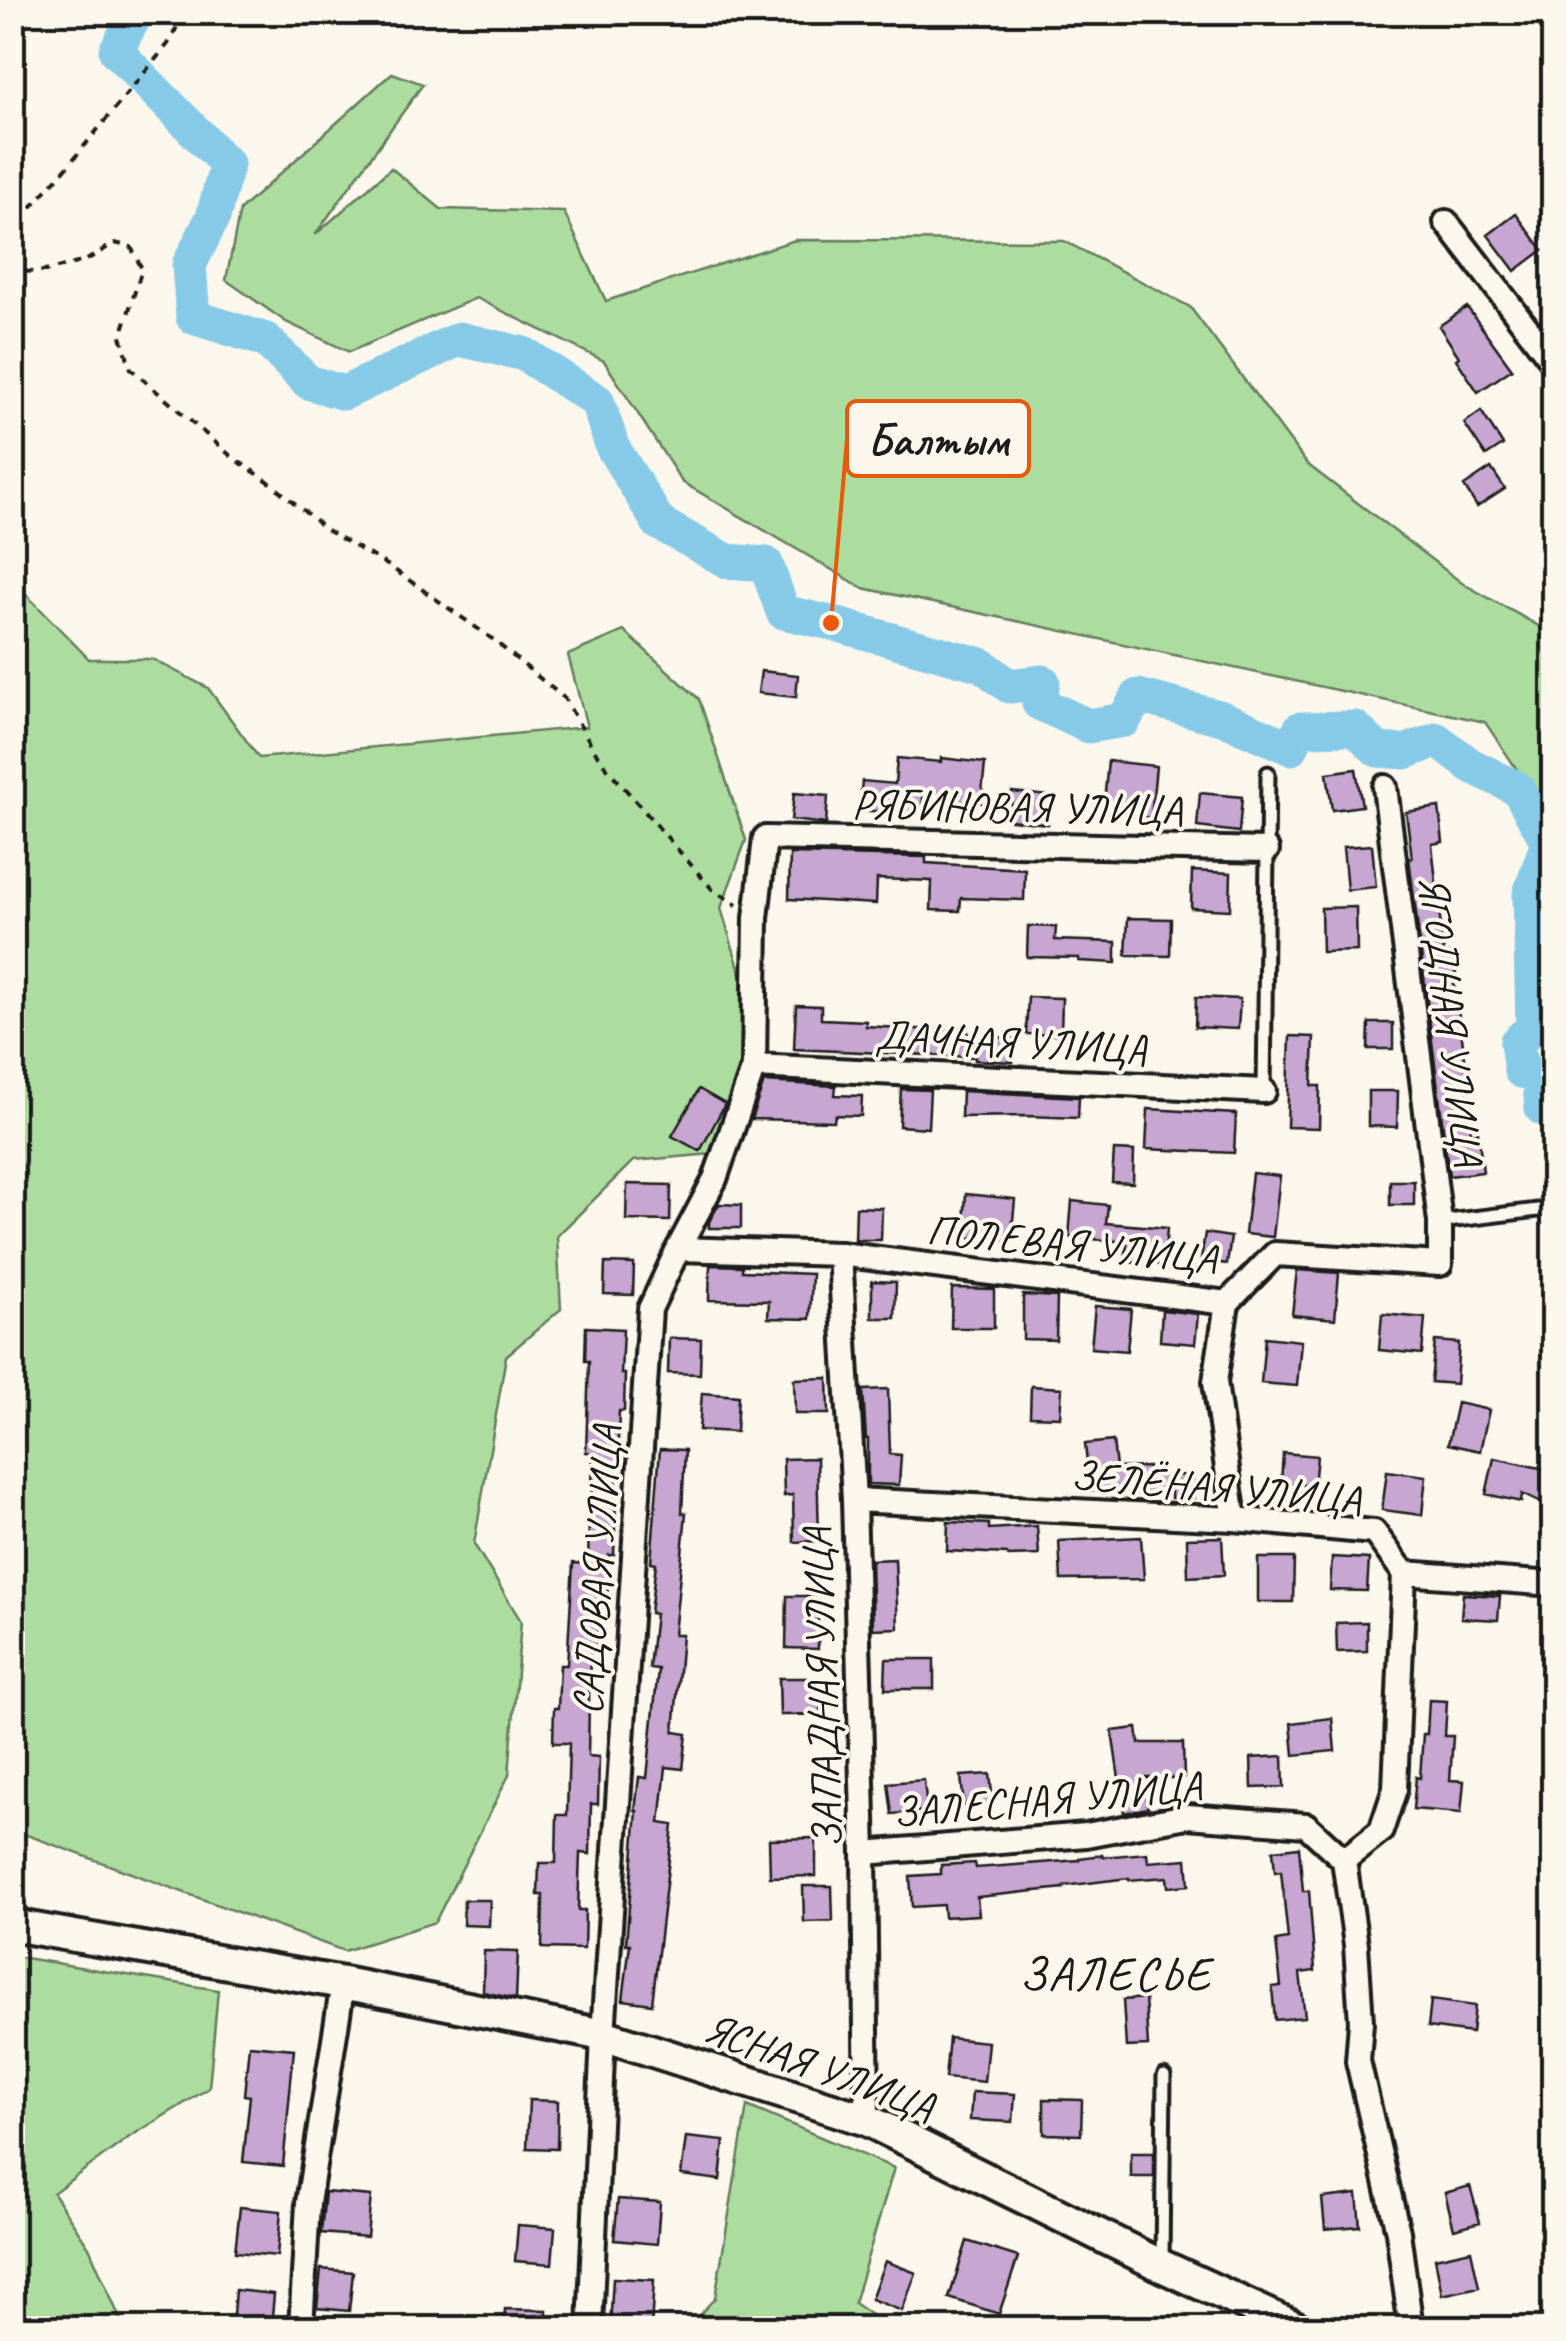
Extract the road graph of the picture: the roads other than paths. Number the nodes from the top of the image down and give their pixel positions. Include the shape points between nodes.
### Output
1 (1446, 222) dead end
2 (1554, 363) edge
3 (1268, 772) dead end
4 (1385, 787) dead end
5 (765, 838) joint
6 (1268, 850) junction
7 (754, 1066) junction
8 (1264, 1090) joint
9 (1538, 1210) dead end
10 (1440, 1222) junction
11 (678, 1249) junction
12 (840, 1254) junction
13 (1440, 1264) joint
14 (1228, 1303) junction
15 (854, 1500) junction
16 (1234, 1519) junction
17 (1404, 1574) junction
18 (1554, 1584) edge
19 (864, 1852) junction
20 (1344, 1860) junction
21 (12, 1926) edge
22 (343, 1983) junction
23 (602, 2035) junction
24 (1164, 2076) dead end
25 (866, 2120) junction
26 (1162, 2266) junction
27 (301, 2328) edge
28 (590, 2328) edge
29 (1297, 2328) edge
30 (1411, 2328) edge

1 - 2 street
3 - 6 lane
4 - 10 street, ЯГОДНАЯ УЛИЦА
5 - 6 street, РЯБИНОВАЯ УЛИЦА
5 - 7 street, САДОВАЯ УЛИЦА via 756,918
6 - 8 lane
7 - 8 street, ДАЧНАЯ УЛИЦА
7 - 11 street, САДОВАЯ УЛИЦА via 715,1179
9 - 10 lane
10 - 13 street, ЯГОДНАЯ УЛИЦА
11 - 12 street, ПОЛЕВАЯ УЛИЦА
11 - 23 street, САДОВАЯ УЛИЦА via 650,1309
12 - 14 street, ПОЛЕВАЯ УЛИЦА
12 - 15 street, ЗАПАДНАЯ УЛИЦА
13 - 14 street, ПОЛЕВАЯ УЛИЦА via 1275,1254
14 - 16 street via 1214,1382
15 - 16 street, ЗЕЛЁНАЯ УЛИЦА
15 - 19 street, ЗАПАДНАЯ УЛИЦА
16 - 17 street, ЗЕЛЁНАЯ УЛИЦА via 1374,1532
17 - 18 street
17 - 20 street via 1395,1790 1381,1832
19 - 20 street, ЗАЛЕСНАЯ УЛИЦА via 1086,1835 1187,1816 1306,1825
19 - 25 street, ЗАПАДНАЯ УЛИЦА
20 - 30 street via 1362,2022 1358,2060 1398,2232
21 - 22 main road, ЯСНАЯ УЛИЦА
22 - 23 main road, ЯСНАЯ УЛИЦА
22 - 27 street via 308,2203
23 - 25 main road, ЯСНАЯ УЛИЦА
23 - 28 street, САДОВАЯ УЛИЦА
24 - 26 lane
25 - 26 main road, ЯСНАЯ УЛИЦА
26 - 29 main road, ЯСНАЯ УЛИЦА

